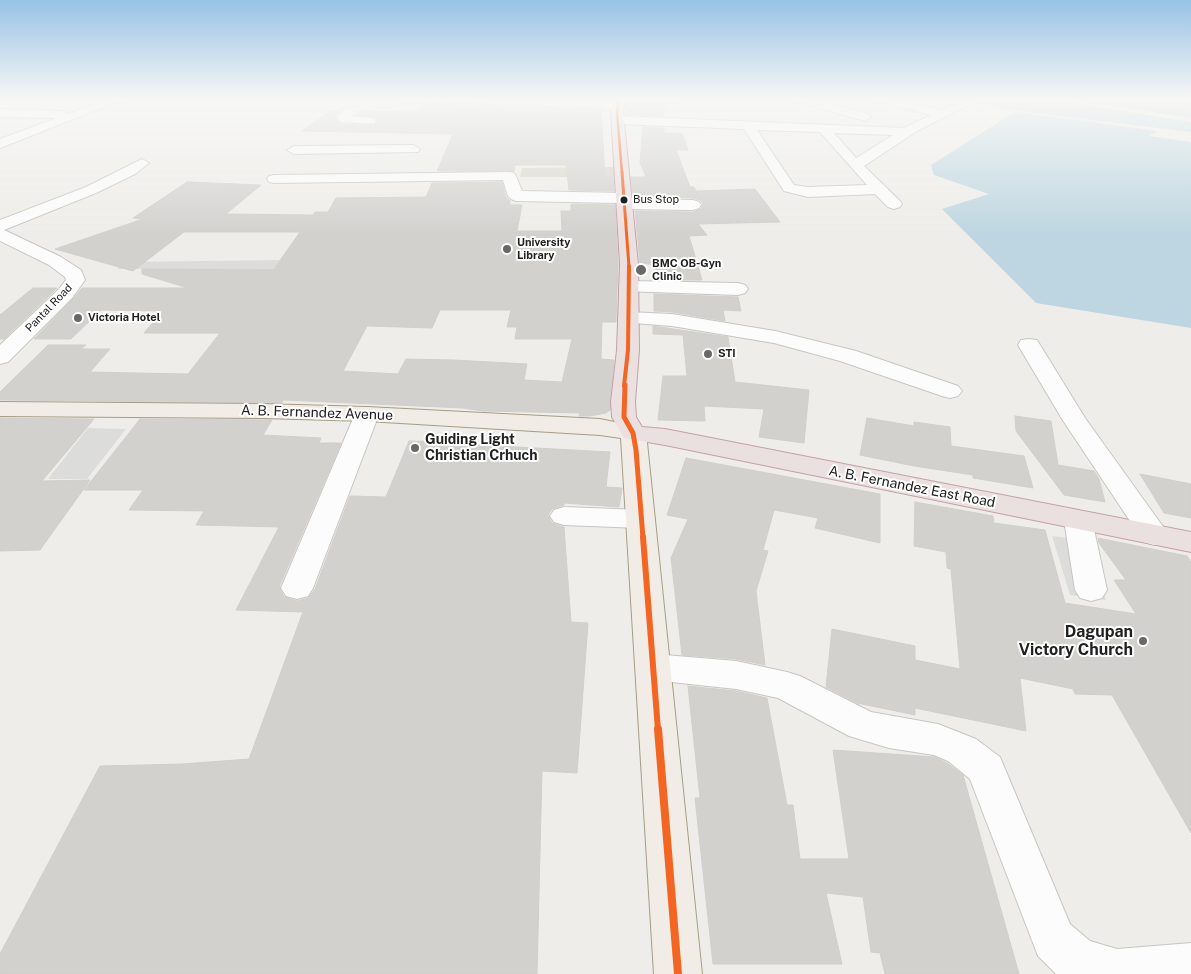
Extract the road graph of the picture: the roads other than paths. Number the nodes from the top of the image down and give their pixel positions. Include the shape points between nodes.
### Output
1 (621, 143) edge
2 (760, 143) edge
3 (837, 143) edge
4 (889, 143) edge
5 (335, 149) junction
6 (413, 149) dead end
7 (294, 150) dead end
8 (142, 163) dead end
9 (856, 165) junction
10 (274, 179) dead end
11 (322, 179) junction
12 (880, 189) junction
13 (625, 201) junction
14 (894, 204) dead end
15 (693, 205) dead end
16 (0, 226) edge
17 (0, 234) edge
18 (697, 284) dead end
19 (732, 296) dead end
20 (628, 297) junction
21 (1029, 346) dead end
22 (0, 357) edge
23 (950, 391) dead end
24 (0, 409) edge
25 (367, 414) junction
26 (633, 432) junction
27 (564, 516) dead end
28 (641, 519) junction
29 (1078, 520) junction
30 (1154, 535) junction
31 (1191, 542) edge
32 (297, 588) dead end
33 (1091, 590) dead end
34 (653, 667) junction
35 (1191, 967) edge
36 (678, 974) edge

1 - 13 highway
2 - 12 street via 789,188 808,192
3 - 9 street
4 - 9 street
5 - 6 street
5 - 7 street
5 - 11 street
8 - 16 street via 91,190
9 - 12 street
10 - 11 street
11 - 13 street via 510,176 517,196
12 - 14 street
13 - 15 street
13 - 20 highway
17 - 22 street, Pantal Road via 56,261 74,274 76,280
18 - 20 street
19 - 20 street
20 - 23 street via 672,320 775,337 848,356
20 - 26 highway via 628,350 623,402 624,417
21 - 30 street via 1074,419
24 - 25 main road, A. B. Fernandez Avenue
25 - 26 main road, A. B. Fernandez Avenue via 600,426
25 - 32 street
26 - 28 main road
26 - 29 highway, A. B. Fernandez East Road
27 - 28 street
28 - 34 main road
29 - 30 highway, A. B. Fernandez East Road
29 - 33 street
30 - 31 highway, A. B. Fernandez East Road
34 - 35 street via 736,675 787,686 862,724 938,740 962,750 986,769 1054,940 1077,961 1117,973
34 - 36 main road

